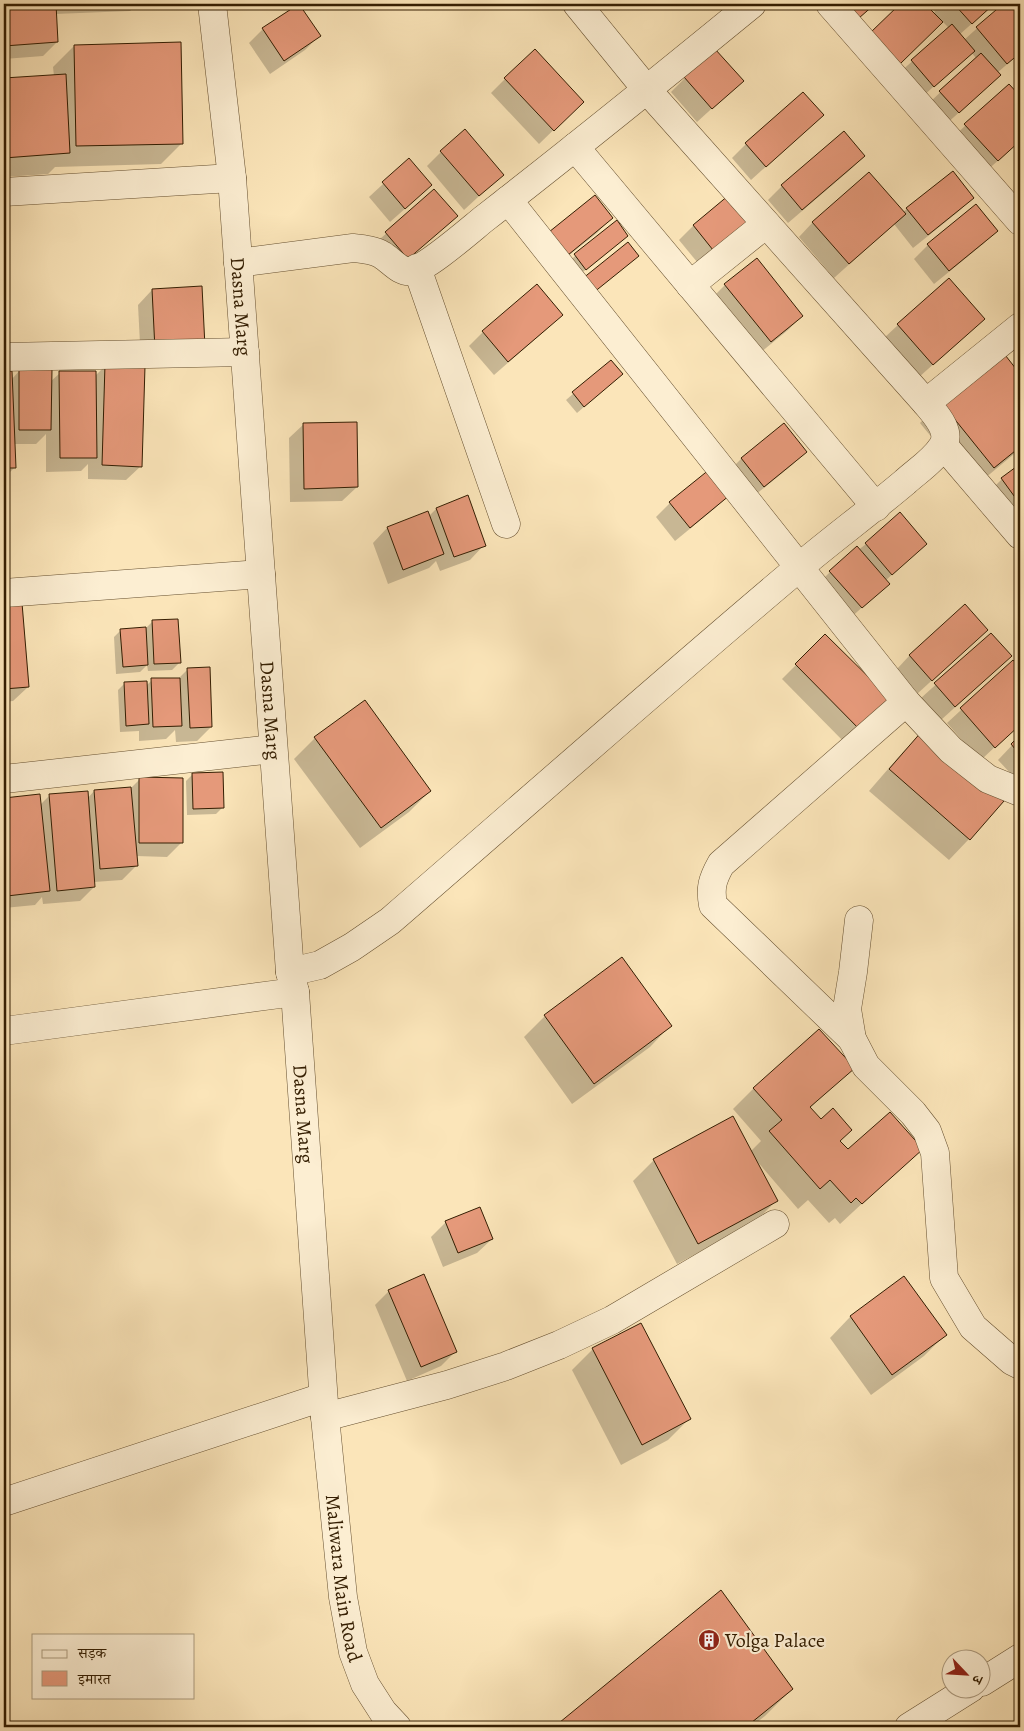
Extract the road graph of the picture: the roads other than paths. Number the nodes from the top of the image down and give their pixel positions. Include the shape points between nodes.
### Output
1 (212, 4) edge
2 (577, 4) edge
3 (752, 4) edge
4 (830, 4) edge
5 (647, 90) junction
6 (575, 147) junction
7 (232, 178) junction
8 (4, 192) edge
9 (508, 200) junction
10 (1020, 221) edge
11 (766, 224) junction
12 (238, 263) junction
13 (417, 268) junction
14 (690, 285) junction
15 (1020, 327) edge
16 (244, 352) junction
17 (4, 357) edge
18 (926, 404) junction
19 (944, 446) junction
20 (876, 507) junction
21 (506, 524) dead end
22 (1020, 535) edge
23 (800, 567) junction
24 (261, 574) junction
25 (4, 593) edge
26 (906, 702) junction
27 (273, 749) junction
28 (4, 779) edge
29 (1020, 792) edge
30 (859, 920) dead end
31 (292, 982) junction
32 (4, 1031) edge
33 (852, 1039) junction
34 (775, 1224) dead end
35 (1020, 1365) edge
36 (324, 1407) junction
37 (4, 1502) edge
38 (1020, 1658) edge
39 (992, 1676) edge
40 (955, 1698) edge
41 (397, 1727) edge
42 (909, 1727) edge

1 - 7 street, Dasna Marg
2 - 5 street
3 - 5 street
4 - 10 street
5 - 6 street
5 - 11 street
6 - 9 street
6 - 14 street
7 - 8 street
7 - 12 street, Dasna Marg
9 - 13 street
9 - 23 street
11 - 14 street
11 - 18 street
12 - 13 street via 353,248 381,254 401,270
12 - 16 street, Dasna Marg
13 - 21 street
14 - 20 street
15 - 18 street
16 - 17 street
16 - 24 street, Dasna Marg
18 - 19 street via 941,422
19 - 20 street
19 - 22 street
20 - 23 street
23 - 26 street
23 - 31 street via 390,921
24 - 25 street
24 - 27 street, Dasna Marg
26 - 29 street via 950,750 988,778
26 - 33 street via 721,864 710,892 713,906
27 - 28 street
27 - 31 street, Dasna Marg
30 - 33 street via 847,1009
31 - 32 street
31 - 36 street, Dasna Marg
33 - 35 street via 866,1066 927,1131 935,1153 944,1278 973,1327
34 - 36 street via 612,1320 559,1345 447,1385
36 - 37 street
36 - 41 street, Maliwara Main Road via 343,1597 353,1652 365,1684
38 - 39 street
40 - 42 street

